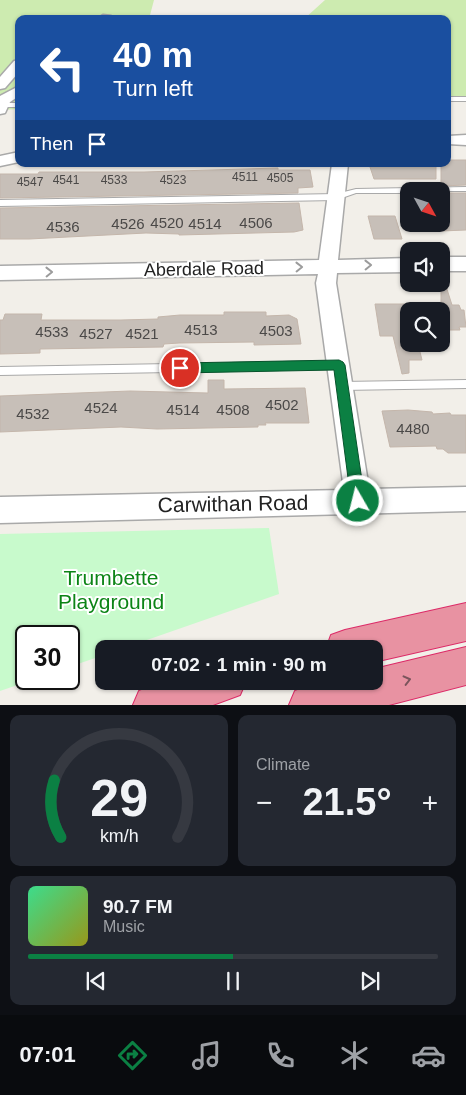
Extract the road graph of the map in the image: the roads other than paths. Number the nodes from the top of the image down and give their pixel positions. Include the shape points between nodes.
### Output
1 (15, 68) edge
2 (0, 85) edge
3 (15, 93) edge
4 (451, 99) edge
5 (466, 99) edge
6 (2, 102) edge
7 (15, 104) edge
8 (451, 140) edge
9 (466, 140) edge
10 (15, 158) edge
11 (0, 160) edge
12 (340, 167) edge
13 (466, 190) edge
14 (336, 197) junction
15 (0, 203) edge
16 (450, 264) edge
17 (466, 264) edge
18 (400, 265) edge
19 (327, 266) junction
20 (0, 273) edge
21 (0, 371) edge
22 (341, 376) junction
23 (466, 384) edge
24 (466, 499) edge
25 (358, 501) junction
26 (0, 510) edge
27 (466, 622) edge
28 (383, 641) edge
29 (466, 666) edge
30 (199, 690) edge
31 (153, 705) edge
32 (308, 705) edge

1 - 2 street
3 - 6 street
4 - 5 lane
6 - 7 lane
8 - 9 street
10 - 11 street
12 - 14 street
13 - 14 lane via 356,191
14 - 15 lane
14 - 19 street
16 - 17 street
19 -> 18 street, Aberdale Road
20 -> 19 street, Aberdale Road
19 - 22 street via 326,284
21 - 22 lane
22 - 23 lane
22 - 25 street
24 - 25 street, Carwithan Road
25 - 26 street, Carwithan Road
27 - 28 highway
32 -> 29 highway
30 - 31 highway

